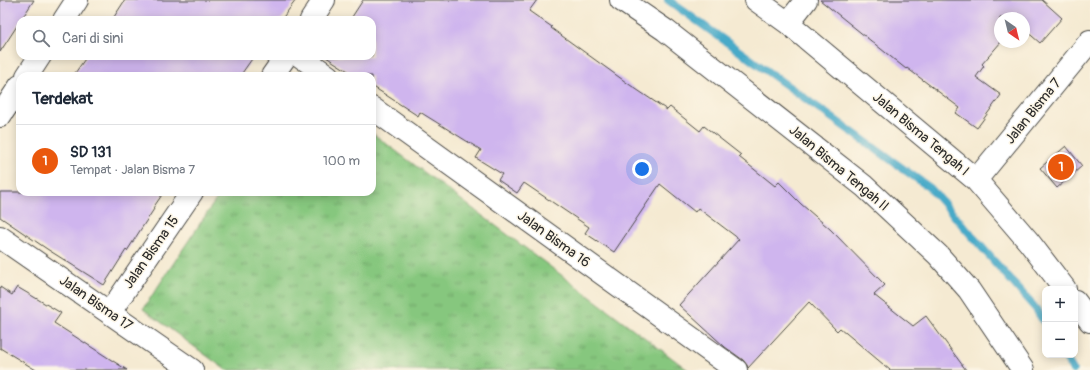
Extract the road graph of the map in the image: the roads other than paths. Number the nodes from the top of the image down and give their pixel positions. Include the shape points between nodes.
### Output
1 (77, 0) edge
2 (324, 0) edge
3 (621, 0) edge
4 (756, 0) edge
5 (806, 0) edge
6 (67, 16) edge
7 (314, 16) edge
8 (788, 23) junction
9 (1090, 41) edge
10 (37, 60) edge
11 (283, 60) edge
12 (306, 60) edge
13 (30, 72) edge
14 (275, 72) edge
15 (322, 72) edge
16 (16, 92) edge
17 (376, 111) edge
18 (0, 116) edge
19 (976, 180) junction
20 (189, 196) edge
21 (0, 237) edge
22 (1063, 286) edge
23 (1078, 306) edge
24 (110, 312) junction
25 (1090, 321) edge
26 (192, 370) edge
27 (736, 370) edge
28 (1023, 370) edge

1 - 6 street
2 - 7 street
3 - 28 street, Jalan Bisma Tengah II via 665,30 864,186 938,255 969,290
4 - 8 street, Jalan Bisma Tengah I
5 - 8 street
8 - 19 street, Jalan Bisma Tengah I
9 - 19 street, Jalan Bisma 7
10 - 13 street
11 - 14 street
12 - 15 street
16 - 18 street
17 - 27 street, Jalan Bisma 16
19 - 22 street, Jalan Bisma Tengah I
20 - 24 street, Jalan Bisma 15
21 - 24 street, Jalan Bisma 17
23 - 25 street
24 - 26 street, Jalan Bisma 17

